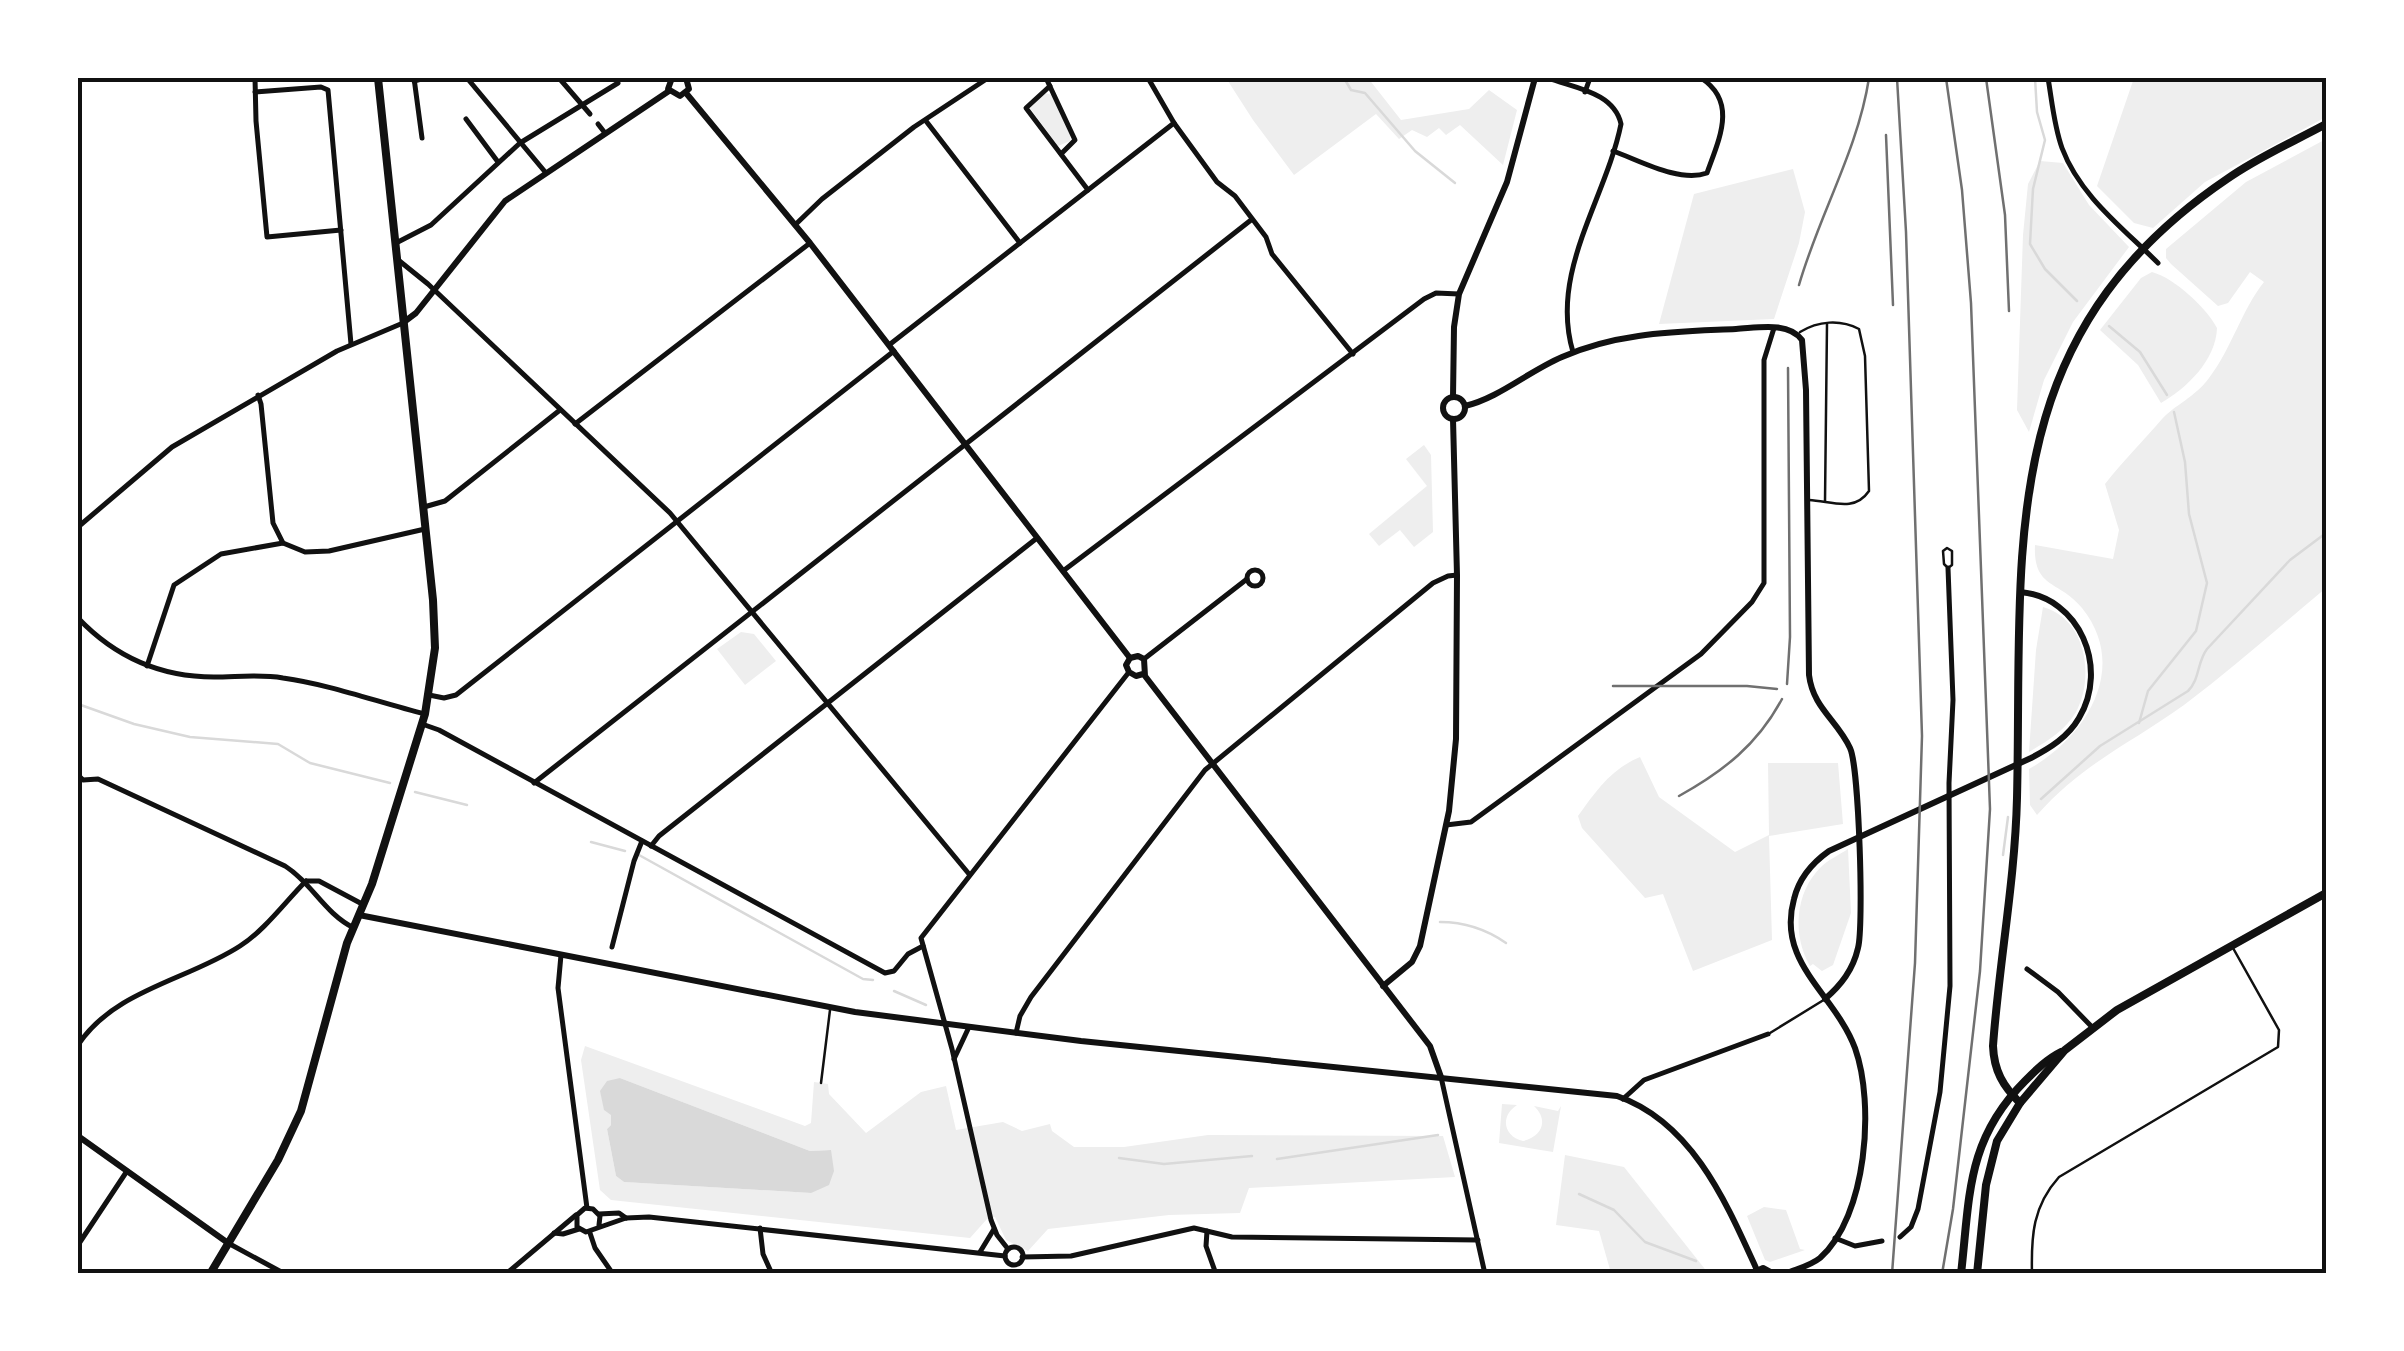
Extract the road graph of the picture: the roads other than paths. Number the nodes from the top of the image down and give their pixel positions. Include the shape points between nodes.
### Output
1 (256, 78) edge
2 (378, 78) edge
3 (425, 78) edge
4 (467, 78) edge
5 (559, 78) edge
6 (671, 78) edge
7 (688, 78) edge
8 (988, 78) edge
9 (1046, 78) edge
10 (1148, 78) edge
11 (1534, 78) edge
12 (1548, 78) edge
13 (1590, 78) edge
14 (1701, 78) edge
15 (2048, 78) edge
16 (414, 79) edge
17 (618, 84) dead end
18 (1050, 86) junction
19 (670, 91) junction
20 (255, 92) junction
21 (1585, 92) junction
22 (686, 94) junction
23 (581, 104) junction
24 (590, 114) dead end
25 (466, 118) dead end
26 (926, 121) junction
27 (1174, 123) junction
28 (598, 124) dead end
29 (2326, 124) edge
30 (604, 134) junction
31 (422, 138) dead end
32 (520, 144) junction
33 (1612, 151) junction
34 (1061, 154) junction
35 (498, 162) junction
36 (546, 173) junction
37 (1088, 190) junction
38 (1251, 220) junction
39 (796, 225) junction
40 (341, 230) junction
41 (396, 243) junction
42 (1020, 243) junction
43 (810, 244) junction
44 (2144, 250) junction
45 (397, 259) junction
46 (2158, 263) dead end
47 (434, 290) junction
48 (1459, 294) junction
49 (404, 322) junction
50 (1827, 323) junction
51 (1774, 328) junction
52 (1797, 333) junction
53 (351, 344) junction
54 (891, 348) junction
55 (1573, 352) junction
56 (1354, 354) junction
57 (258, 395) junction
58 (1452, 397) junction
59 (1465, 406) junction
60 (560, 410) junction
61 (1453, 419) junction
62 (575, 424) junction
63 (965, 444) junction
64 (1807, 500) junction
65 (1825, 502) junction
66 (424, 508) junction
67 (676, 522) junction
68 (78, 527) edge
69 (426, 529) junction
70 (1038, 538) junction
71 (282, 544) junction
72 (1948, 568) dead end
73 (1063, 570) junction
74 (1457, 575) junction
75 (1247, 580) dead end
76 (2018, 592) junction
77 (751, 612) junction
78 (78, 618) edge
79 (1130, 658) junction
80 (1144, 659) junction
81 (147, 666) junction
82 (1129, 672) junction
83 (1143, 674) junction
84 (429, 695) junction
85 (827, 703) junction
86 (423, 719) junction
87 (1212, 764) junction
88 (79, 779) edge
89 (534, 783) junction
90 (1446, 825) junction
91 (642, 841) junction
92 (651, 846) junction
93 (969, 874) junction
94 (306, 881) junction
95 (2326, 893) edge
96 (364, 905) junction
97 (359, 915) junction
98 (354, 928) junction
99 (923, 946) junction
100 (2232, 946) junction
101 (612, 947) dead end
102 (561, 955) junction
103 (2027, 970) dead end
104 (1383, 986) junction
105 (1825, 999) junction
106 (830, 1008) junction
107 (945, 1024) junction
108 (969, 1027) junction
109 (2092, 1027) junction
110 (1016, 1032) junction
111 (1768, 1034) joint
112 (78, 1045) edge
113 (2065, 1050) junction
114 (954, 1059) junction
115 (1441, 1077) junction
116 (821, 1082) dead end
117 (2012, 1095) junction
118 (1623, 1098) junction
119 (2020, 1103) junction
120 (78, 1136) edge
121 (126, 1171) junction
122 (587, 1208) junction
123 (598, 1214) junction
124 (576, 1215) junction
125 (626, 1218) junction
126 (599, 1225) junction
127 (760, 1228) junction
128 (579, 1229) junction
129 (994, 1229) junction
130 (589, 1232) junction
131 (1207, 1232) junction
132 (554, 1234) junction
133 (1900, 1237) dead end
134 (1835, 1238) junction
135 (1478, 1240) junction
136 (1882, 1241) dead end
137 (228, 1243) junction
138 (78, 1245) edge
139 (980, 1252) junction
140 (1007, 1253) junction
141 (1022, 1257) junction
142 (1010, 1268) edge
143 (1753, 1271) edge
144 (210, 1274) edge
145 (285, 1274) edge
146 (506, 1274) edge
147 (613, 1274) edge
148 (772, 1274) edge
149 (1216, 1274) edge
150 (1485, 1274) edge
151 (1774, 1274) edge
152 (1785, 1274) edge
153 (1961, 1274) edge
154 (1977, 1274) edge
155 (2032, 1274) edge

1 - 20 street
2 - 41 main road
3 - 16 street
4 - 32 street
5 - 23 street
6 - 19 street
7 - 22 street
8 - 26 street
9 - 18 street
10 - 27 street
11 - 48 street via 1508,182
12 - 21 street
13 - 21 street
14 - 33 street via 1725,112 1707,173 1682,174
15 - 44 street via 2058,135 2074,171
16 - 31 street
17 - 23 street
18 - 34 street via 1076,140
18 - 34 street via 1026,108
19 - 22 street
19 - 30 street
20 - 40 street via 328,90
20 - 40 street via 267,237
21 - 33 street via 1606,99 1619,115
22 - 39 street
23 - 24 street
23 - 32 street
25 - 35 street
26 - 39 street
26 - 42 street
27 - 37 street
27 - 38 street
28 - 30 street
29 - 44 main road via 2224,180
30 - 36 street
32 - 35 street
32 - 36 street
33 - 55 street via 1571,272
34 - 37 street
35 - 41 street via 431,225
36 - 47 street via 498,207
37 - 42 street
38 - 56 street
38 - 63 street
39 - 43 street
40 - 53 street
41 - 45 main road
42 - 54 street
43 - 54 street
43 - 62 street
44 - 46 street
44 - 76 main road via 2081,333 2050,399 2030,476
45 - 47 street
45 - 49 main road
47 - 49 street
47 - 60 street
48 - 56 street via 1428,296
48 - 58 street
49 - 53 street
49 - 66 main road
50 - 52 lane
50 - 65 lane
50 - 65 lane via 1847,322 1864,338 1869,491 1854,504
51 - 52 street
51 - 55 street via 1642,334
51 - 90 street via 1764,360 1759,593 1668,680 1471,822
52 - 64 street via 1805,356
53 - 57 street
54 - 63 street
54 - 67 street
55 - 59 street
56 - 73 street
57 - 68 street via 172,446
57 - 71 street via 273,523
58 - 59 street
58 - 61 street via 1443,408
59 - 61 street
60 - 62 street
60 - 66 street via 445,501
61 - 74 street
62 - 67 street
63 - 70 street
63 - 77 street
64 - 65 lane
64 - 105 street via 1810,684 1851,749 1856,789 1860,942 1844,981
66 - 69 main road
67 - 77 street
67 - 84 street via 456,695
69 - 71 street via 329,551
69 - 84 main road via 435,632
70 - 73 street
70 - 85 street
71 - 81 street via 221,554 182,578 170,592
72 - 133 street via 1948,1026 1918,1209
73 - 79 street
74 - 87 street via 1433,584
74 - 90 street via 1457,718
75 - 80 street
76 - 105 street via 2040,596 2069,614 2084,638 2090,687 2081,715 2041,753 1830,851 1804,876 1790,916 1795,954
76 - 117 main road via 2016,823 1994,1046 1998,1074
77 - 85 street
77 - 89 street
78 - 81 street via 110,648
79 - 80 street
79 - 82 street
80 - 83 street
81 - 86 street via 188,676 304,681
82 - 83 street
82 - 93 street
83 - 87 street
84 - 86 main road
85 - 92 street
85 - 93 street
86 - 89 street
86 - 96 main road
87 - 104 street
87 - 110 street via 1031,998
88 - 94 street via 98,779
89 - 91 street
90 - 104 street via 1418,952
91 - 92 street
91 - 101 street
92 - 99 street via 890,974
93 - 99 street via 922,935
94 - 96 street
94 - 98 street
94 - 112 street via 248,941 136,996 98,1021
95 - 100 main road
96 - 97 main road
97 - 98 main road
97 - 102 street
98 - 137 main road via 296,1122
99 - 107 street
100 - 109 main road
100 - 155 lane via 2280,1042 2060,1176 2032,1228
102 - 106 street
102 - 122 street via 558,988
103 - 109 street
104 - 115 street via 1430,1046
105 - 111 lane
105 - 134 street via 1853,1044 1863,1105 1859,1184
106 - 107 street
106 - 116 lane
107 - 108 street
107 - 114 street
108 - 110 street
108 - 114 street
109 - 113 main road
110 - 115 street
111 - 118 street via 1644,1080
113 - 117 main road
113 - 119 main road
114 - 129 street
115 - 118 street
115 - 135 street
117 - 119 main road
117 - 153 main road via 1975,1162
118 - 143 street via 1655,1116 1698,1159
119 - 154 main road via 1991,1160
120 - 121 street
121 - 137 street
121 - 138 street
122 - 123 street
122 - 124 street
123 - 125 street
123 - 126 street
124 - 128 street
124 - 132 street
125 - 126 street
125 - 127 street
126 - 130 street
127 - 139 street
127 - 148 street
128 - 130 street
128 - 132 street
129 - 139 street
129 - 140 street
130 - 147 street
131 - 135 street
131 - 141 street via 1189,1229 1071,1256
131 - 149 street
132 - 146 street
134 - 136 street via 1855,1246
134 - 152 street via 1815,1261
135 - 150 street
137 - 144 main road
137 - 145 street
139 - 140 street
140 - 141 street via 1018,1249
140 - 142 street
141 - 142 street
143 - 151 street

